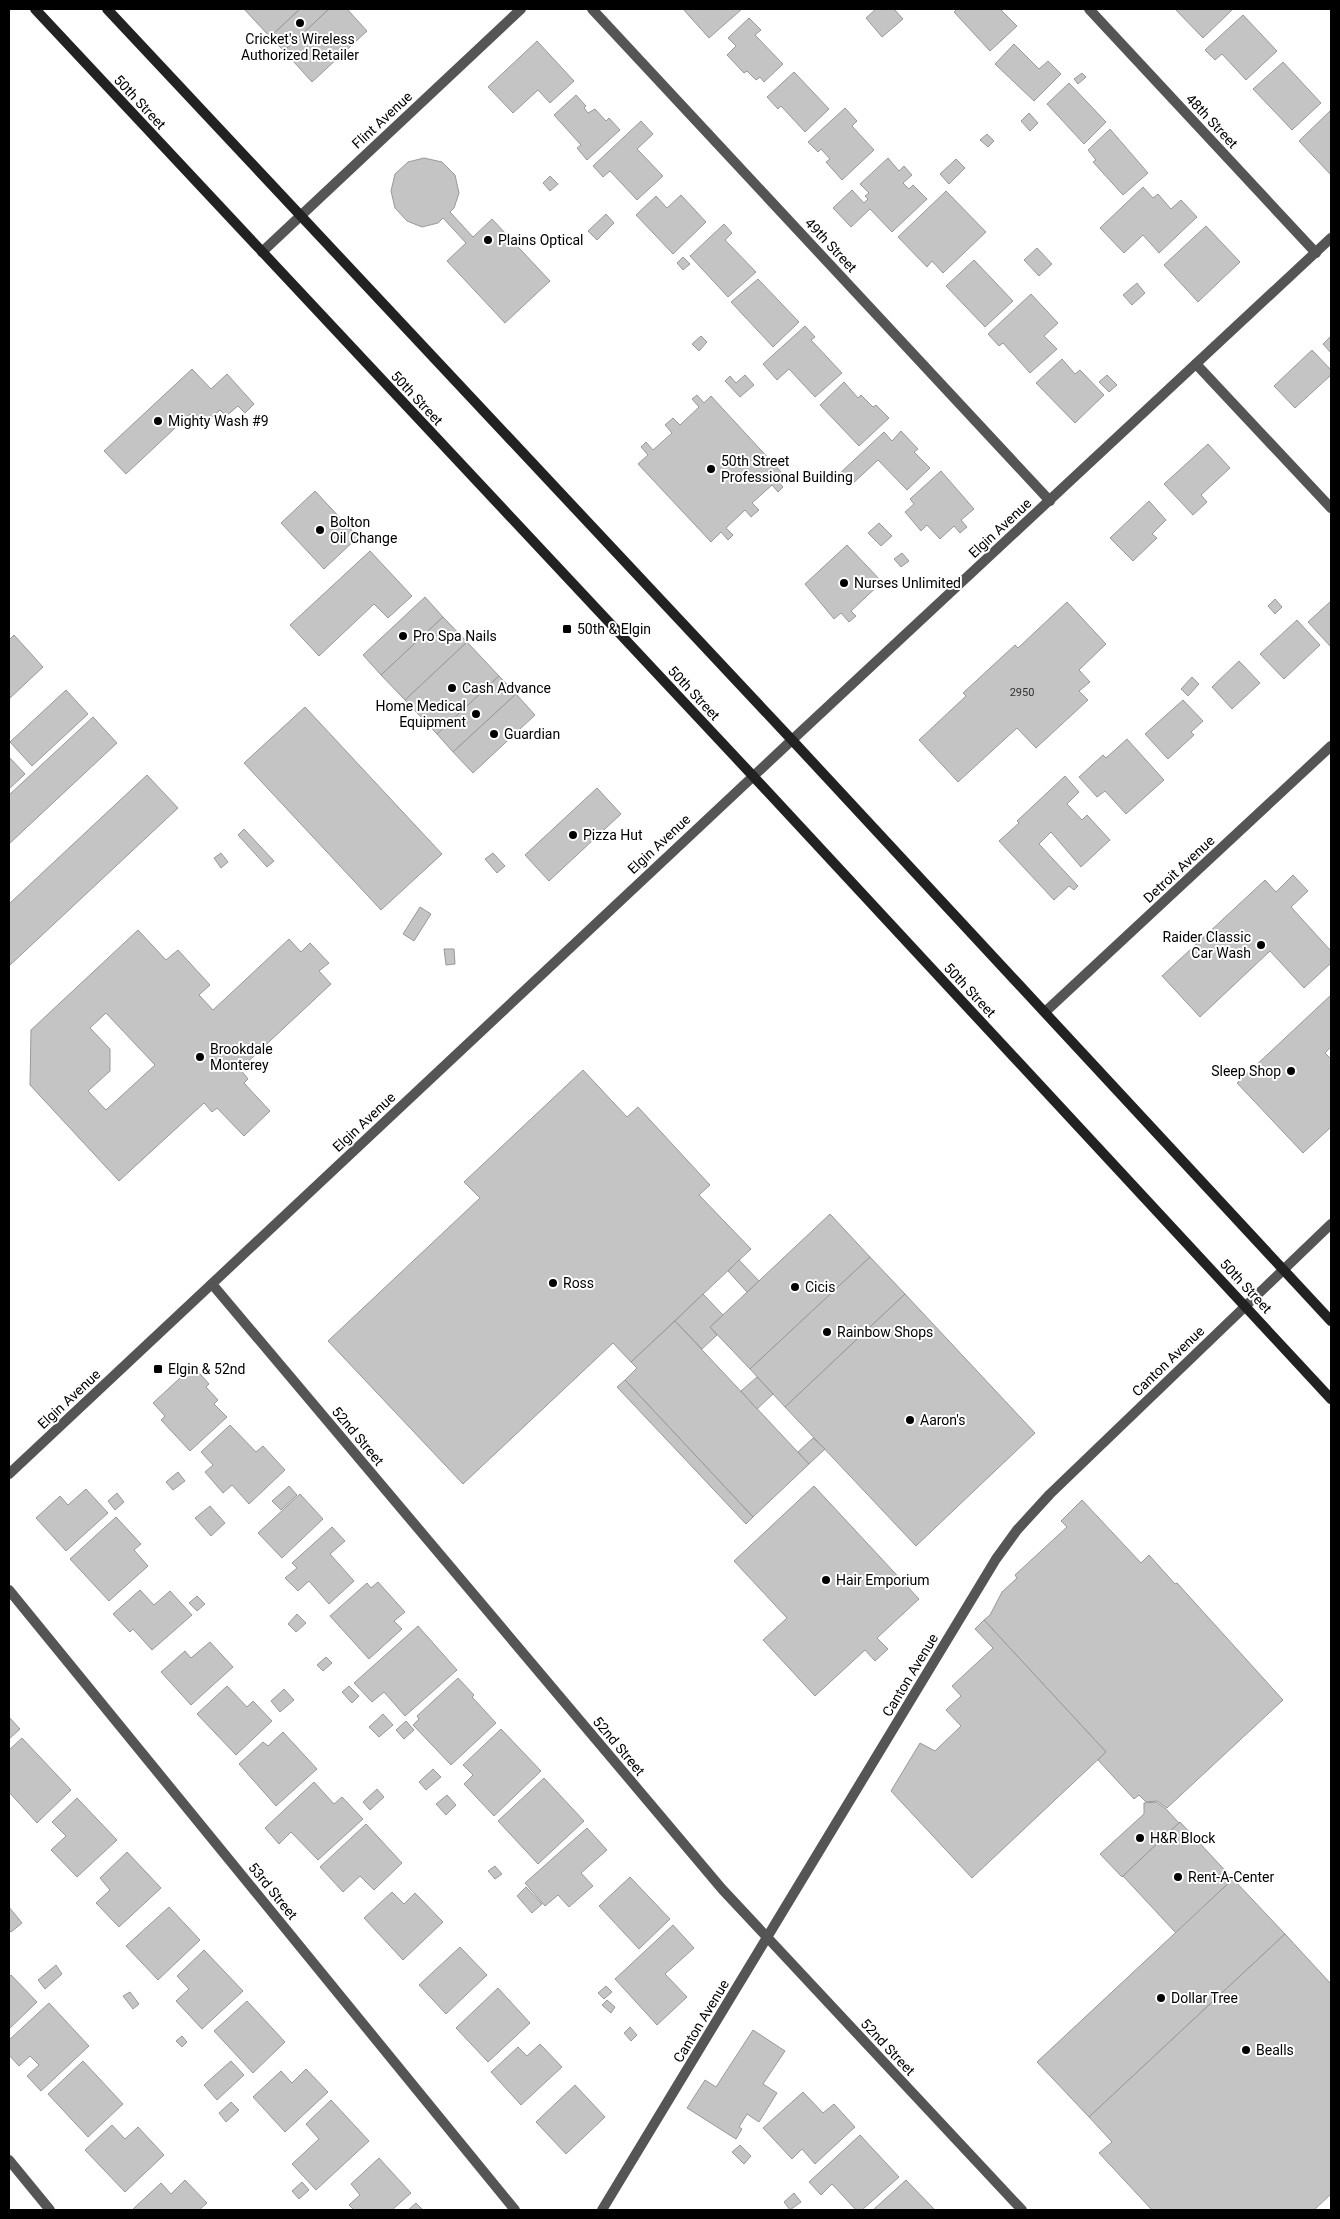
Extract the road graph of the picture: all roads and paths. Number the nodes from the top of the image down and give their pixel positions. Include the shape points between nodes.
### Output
1 (35, 9) edge
2 (107, 9) edge
3 (521, 9) edge
4 (592, 9) edge
5 (1089, 9) edge
6 (300, 216) junction
7 (1331, 238) edge
8 (262, 252) junction
9 (1316, 253) junction
10 (1196, 364) junction
11 (1050, 501) junction
12 (1331, 508) edge
13 (792, 740) junction
14 (1331, 746) edge
15 (753, 776) junction
16 (1044, 1012) junction
17 (1331, 1224) edge
18 (1283, 1269) junction
19 (212, 1284) junction
20 (1245, 1306) junction
21 (1331, 1321) edge
22 (1331, 1399) edge
23 (9, 1474) edge
24 (9, 1590) edge
25 (767, 1939) junction
26 (9, 2160) edge
27 (50, 2210) edge
28 (515, 2210) edge
29 (602, 2210) edge
30 (1022, 2210) edge

1 - 8 main road, 50th Street
2 - 6 main road
3 - 6 street, Flint Avenue
4 - 11 street, 49th Street
5 - 9 street, 48th Street
6 - 8 street, Flint Avenue
6 - 13 main road
7 - 9 street, Elgin Avenue
8 - 15 main road, 50th Street
9 - 10 street, Elgin Avenue
10 - 11 street, Elgin Avenue
10 - 12 street
11 - 13 street, Elgin Avenue
13 - 15 street, Elgin Avenue
13 - 16 main road
14 - 16 street, Detroit Avenue
15 - 19 street, Elgin Avenue
15 - 20 main road, 50th Street
16 - 18 main road
17 - 18 street, Canton Avenue
18 - 20 street, Canton Avenue
18 - 21 main road
19 - 23 street, Elgin Avenue
19 - 25 street, 52nd Street
20 - 22 main road, 50th Street
20 - 25 street, Canton Avenue via 1050,1494 1017,1530 996,1559
24 - 28 street, 53rd Street
25 - 29 street, Canton Avenue
25 - 30 street, 52nd Street
26 - 27 street

